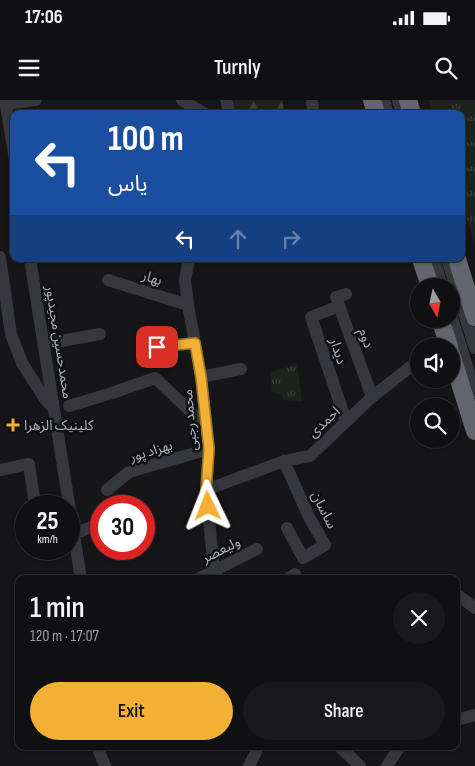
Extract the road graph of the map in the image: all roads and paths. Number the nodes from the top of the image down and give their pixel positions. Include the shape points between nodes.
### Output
1 (36, 100) edge
2 (182, 100) edge
3 (6, 102) edge
4 (198, 110) edge
5 (10, 128) edge
6 (0, 257) edge
7 (30, 262) edge
8 (188, 262) edge
9 (423, 262) edge
10 (435, 262) edge
11 (449, 262) edge
12 (458, 262) edge
13 (428, 278) edge
14 (440, 278) edge
15 (108, 280) dead end
16 (346, 294) dead end
17 (188, 305) junction
18 (339, 306) junction
19 (475, 316) edge
20 (455, 328) edge
21 (100, 334) dead end
22 (195, 343) junction
23 (44, 344) junction
24 (157, 347) dead end
25 (475, 348) edge
26 (410, 367) edge
27 (241, 369) dead end
28 (201, 377) junction
29 (460, 383) edge
30 (475, 392) edge
31 (372, 397) junction
32 (69, 406) dead end
33 (54, 409) junction
34 (346, 422) junction
35 (206, 426) junction
36 (475, 431) edge
37 (209, 449) junction
38 (284, 461) junction
39 (0, 470) edge
40 (107, 490) dead end
41 (206, 490) junction
42 (33, 495) edge
43 (68, 495) edge
44 (287, 528) dead end
45 (257, 549) dead end
46 (78, 560) edge
47 (80, 575) edge
48 (216, 575) edge
49 (460, 597) edge
50 (475, 608) edge
51 (475, 715) edge
52 (460, 719) edge
53 (99, 750) edge
54 (257, 750) edge
55 (343, 750) edge
56 (397, 750) edge
57 (105, 766) edge
58 (249, 766) edge
59 (360, 766) edge
60 (387, 766) edge

1 - 3 street
2 - 4 street
3 - 5 street
6 - 33 street via 11,334 22,363
7 - 23 street, محمدحسین مجیدپور
8 - 17 street, محمد رجبی via 185,280
9 - 13 highway
10 - 14 street
11 - 25 street
12 - 19 highway
15 - 17 street, بهار
16 - 18 street via 336,298
17 - 22 street, محمد رجبی
18 - 31 street, دوم
18 - 34 street, دیدار via 311,317
20 - 30 street
21 - 23 street
22 - 24 street
22 - 28 street, محمد رجبی
23 - 33 street, محمدحسین مجیدپور
26 - 31 street, احمدی
27 - 28 street
28 - 35 street, محمد رجبی
29 - 36 highway
31 - 34 street, احمدی
32 - 35 street via 155,378
33 - 43 street, محمدحسین مجیدپور
34 - 38 street, احمدی via 310,456
35 - 37 street, محمد رجبی
37 - 40 street, بهزاد پور via 129,472
37 - 41 street, محمد رجبی
38 - 41 street, احمدی
38 - 44 street, ساسان via 325,545 303,558
39 - 42 street via 28,464
41 - 48 street, محمد رجبی
45 - 48 street, ولیعصر
46 - 47 street, محمدحسین مجیدپور
49 - 50 street
51 - 52 street
53 - 57 street
54 - 58 street
55 - 59 street
56 - 60 street

